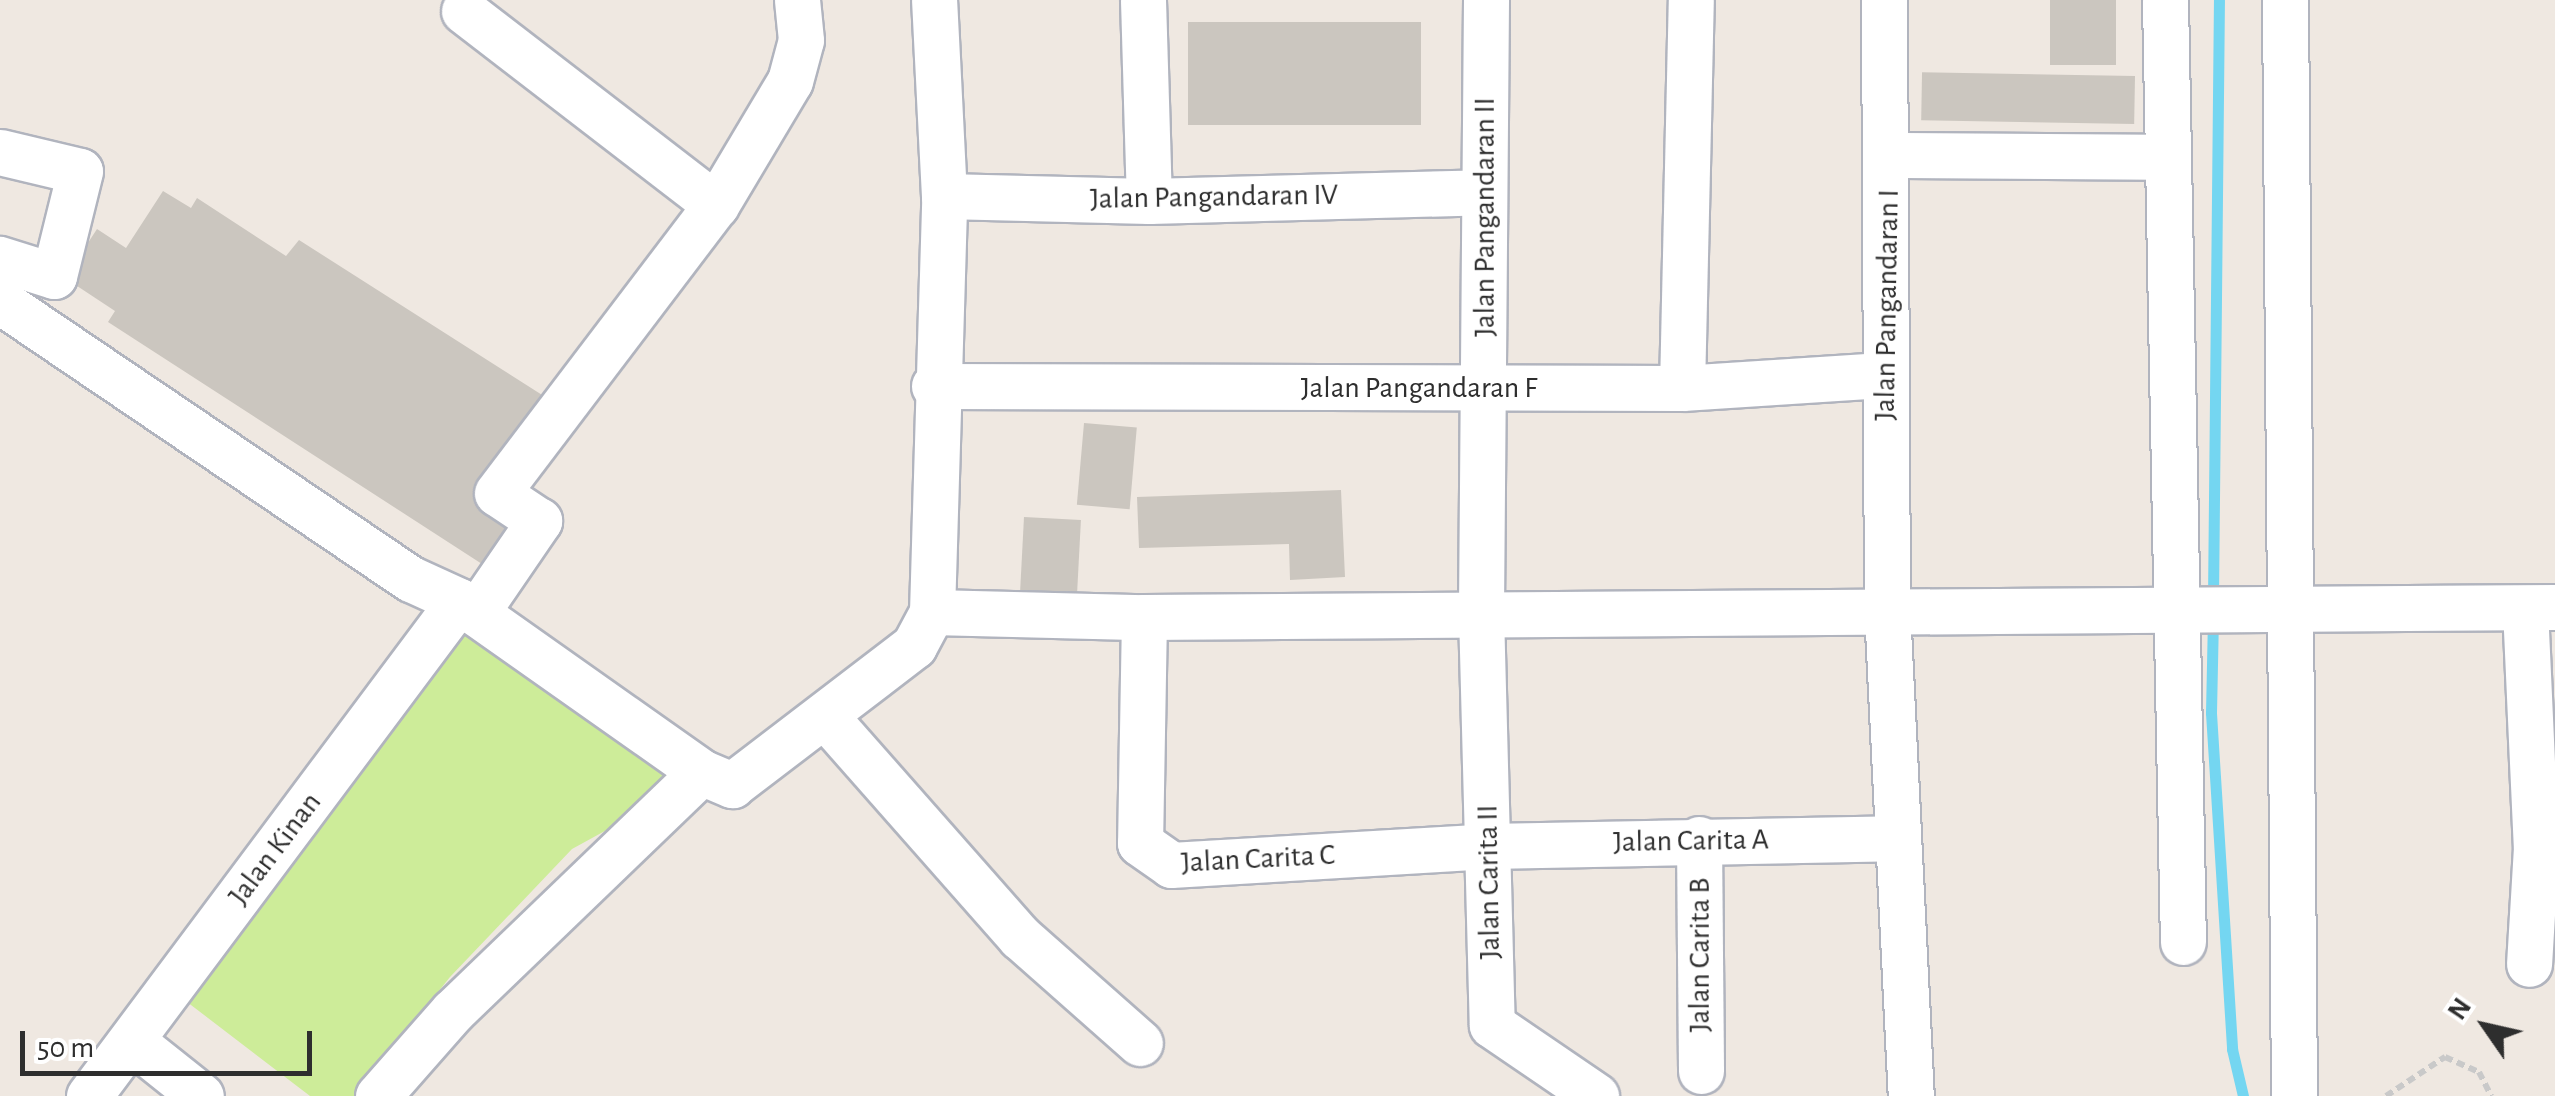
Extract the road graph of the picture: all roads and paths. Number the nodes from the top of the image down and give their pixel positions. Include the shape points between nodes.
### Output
1 (796, 0) edge
2 (934, 0) edge
3 (1143, 0) edge
4 (1486, 0) edge
5 (1691, 0) edge
6 (1884, 0) edge
7 (2166, 0) edge
8 (2285, 0) edge
9 (464, 11) dead end
10 (0, 152) edge
11 (1890, 155) junction
12 (2167, 157) junction
13 (1484, 192) junction
14 (944, 196) junction
15 (1150, 200) junction
16 (716, 205) junction
17 (0, 259) edge
18 (0, 302) edge
19 (1883, 375) junction
20 (944, 386) junction
21 (1682, 388) junction
22 (1486, 390) junction
23 (468, 607) junction
24 (2540, 607) edge
25 (2186, 608) junction
26 (1887, 610) junction
27 (932, 612) junction
28 (2292, 612) junction
29 (1481, 613) junction
30 (1144, 617) junction
31 (825, 716) junction
32 (700, 772) junction
33 (1894, 838) junction
34 (1700, 839) junction
35 (1488, 846) junction
36 (2546, 848) edge
37 (2183, 942) dead end
38 (2529, 964) dead end
39 (132, 1042) junction
40 (1140, 1043) dead end
41 (1701, 1071) dead end
42 (89, 1096) edge
43 (201, 1096) edge
44 (378, 1096) edge
45 (1596, 1096) edge
46 (1910, 1096) edge
47 (2294, 1096) edge
48 (2386, 1096) edge
49 (2491, 1096) edge

1 - 16 street via 801,40 790,81
2 - 14 street
3 - 15 street
4 - 13 street, Jalan Pangandaran II
5 - 21 street
6 - 11 street, Jalan Pangandaran I
7 - 12 street
8 - 28 street
9 - 16 street
10 - 17 street via 80,171 54,276
11 - 12 street
11 - 19 street, Jalan Pangandaran I
12 - 25 street
13 - 15 street, Jalan Pangandaran IV
13 - 22 street, Jalan Pangandaran II
14 - 15 street, Jalan Pangandaran IV
14 - 20 street
16 - 23 street, Jalan Kinan via 497,494 539,521
18 - 23 street via 411,579
19 - 21 street, Jalan Pangandaran F
19 - 26 street, Jalan Pangandaran I
20 - 22 street, Jalan Pangandaran F
20 - 27 street
21 - 22 street, Jalan Pangandaran F
22 - 29 street, Jalan Pangandaran II
23 - 32 street
23 - 39 street, Jalan Kinan
24 - 28 street
24 - 36 street
25 - 26 street
25 - 28 street
25 - 37 street
26 - 29 street
26 - 33 street, Jalan Pangandaran I
27 - 30 street
27 - 31 street via 914,646
28 - 47 street
29 - 30 street
29 - 35 street, Jalan Carita II
30 - 35 street, Jalan Carita C via 1140,843 1152,856 1171,865
31 - 32 street via 732,785
31 - 40 street via 1020,938
32 - 44 street via 453,1011
33 - 34 street, Jalan Carita A
33 - 46 street, Jalan Pangandaran I
34 - 35 street, Jalan Carita A
34 - 41 street, Jalan Carita B
35 - 45 street, Jalan Carita II via 1492,1024
36 - 38 street
39 - 42 street, Jalan Kinan
39 - 43 street
48 - 49 path via 2444,1057 2479,1072

